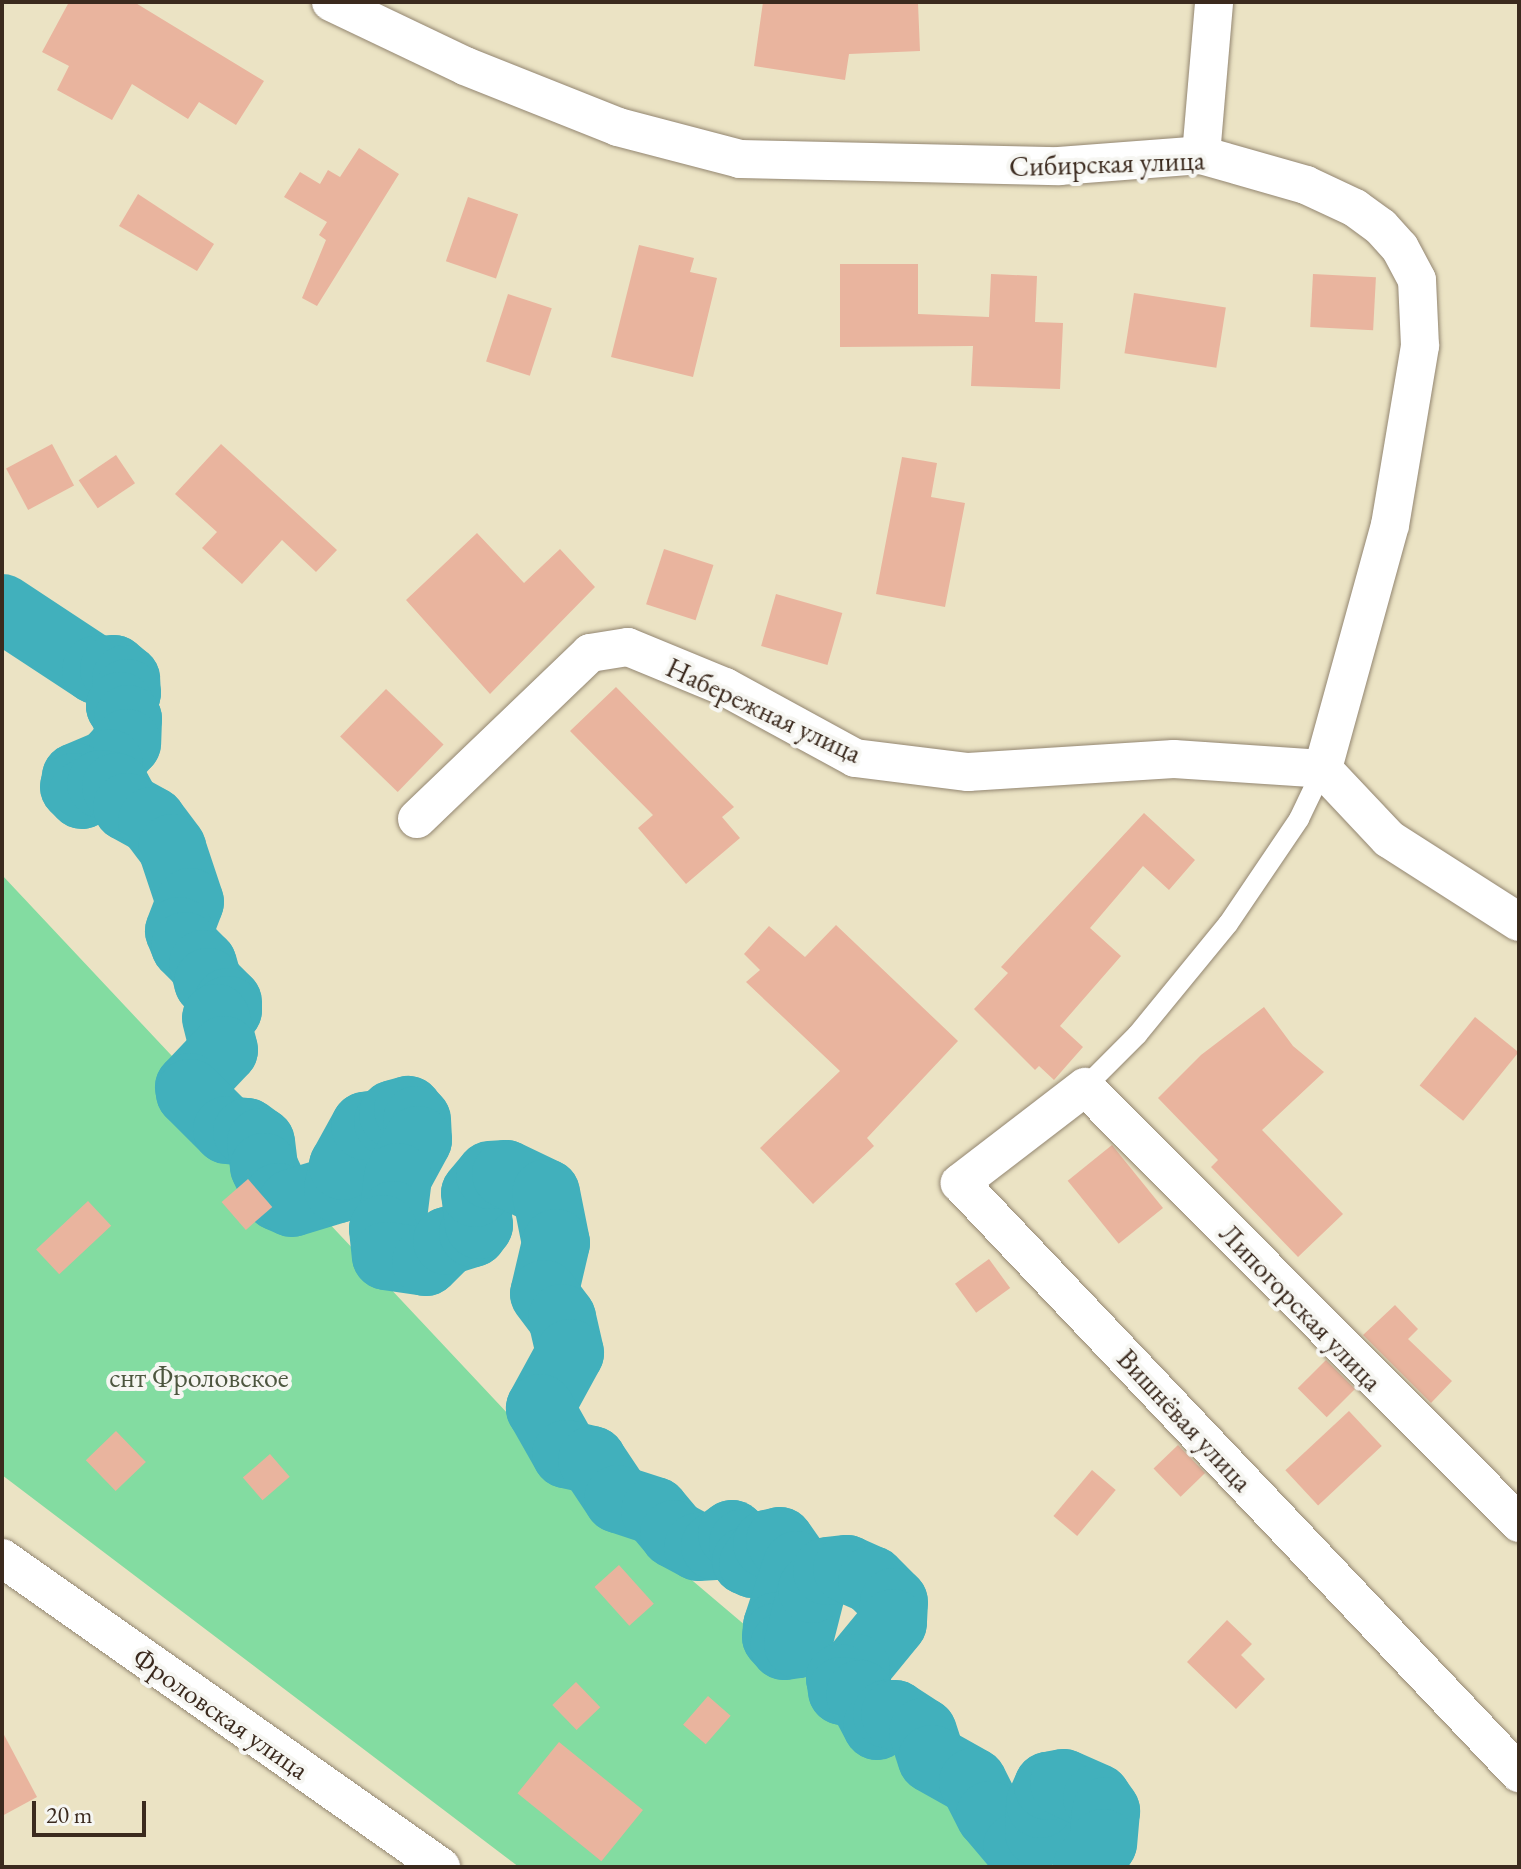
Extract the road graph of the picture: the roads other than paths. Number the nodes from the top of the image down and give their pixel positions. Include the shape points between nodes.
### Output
1 (331, 2) edge
2 (1214, 2) edge
3 (1201, 155) junction
4 (1323, 769) junction
5 (417, 819) dead end
6 (1519, 922) edge
7 (1085, 1087) junction
8 (1519, 1523) edge
9 (2, 1558) edge
10 (1519, 1773) edge
11 (441, 1867) edge

1 - 3 street, Сибирская улица via 465,66 618,127 740,159 1059,166
2 - 3 street
3 - 4 street, Сибирская улица via 1306,185 1355,208 1400,248 1417,280 1423,315 1420,346 1390,525
4 - 5 street, Набережная улица via 1174,759 968,772 855,758 725,687 628,647 590,653
4 - 6 street via 1389,839
4 - 7 lane via 1299,819 1228,924 1137,1035
7 - 8 street, Липогорская улица
7 - 10 street, Вишнёвая улица via 960,1183
9 - 11 street, Фроловская улица

